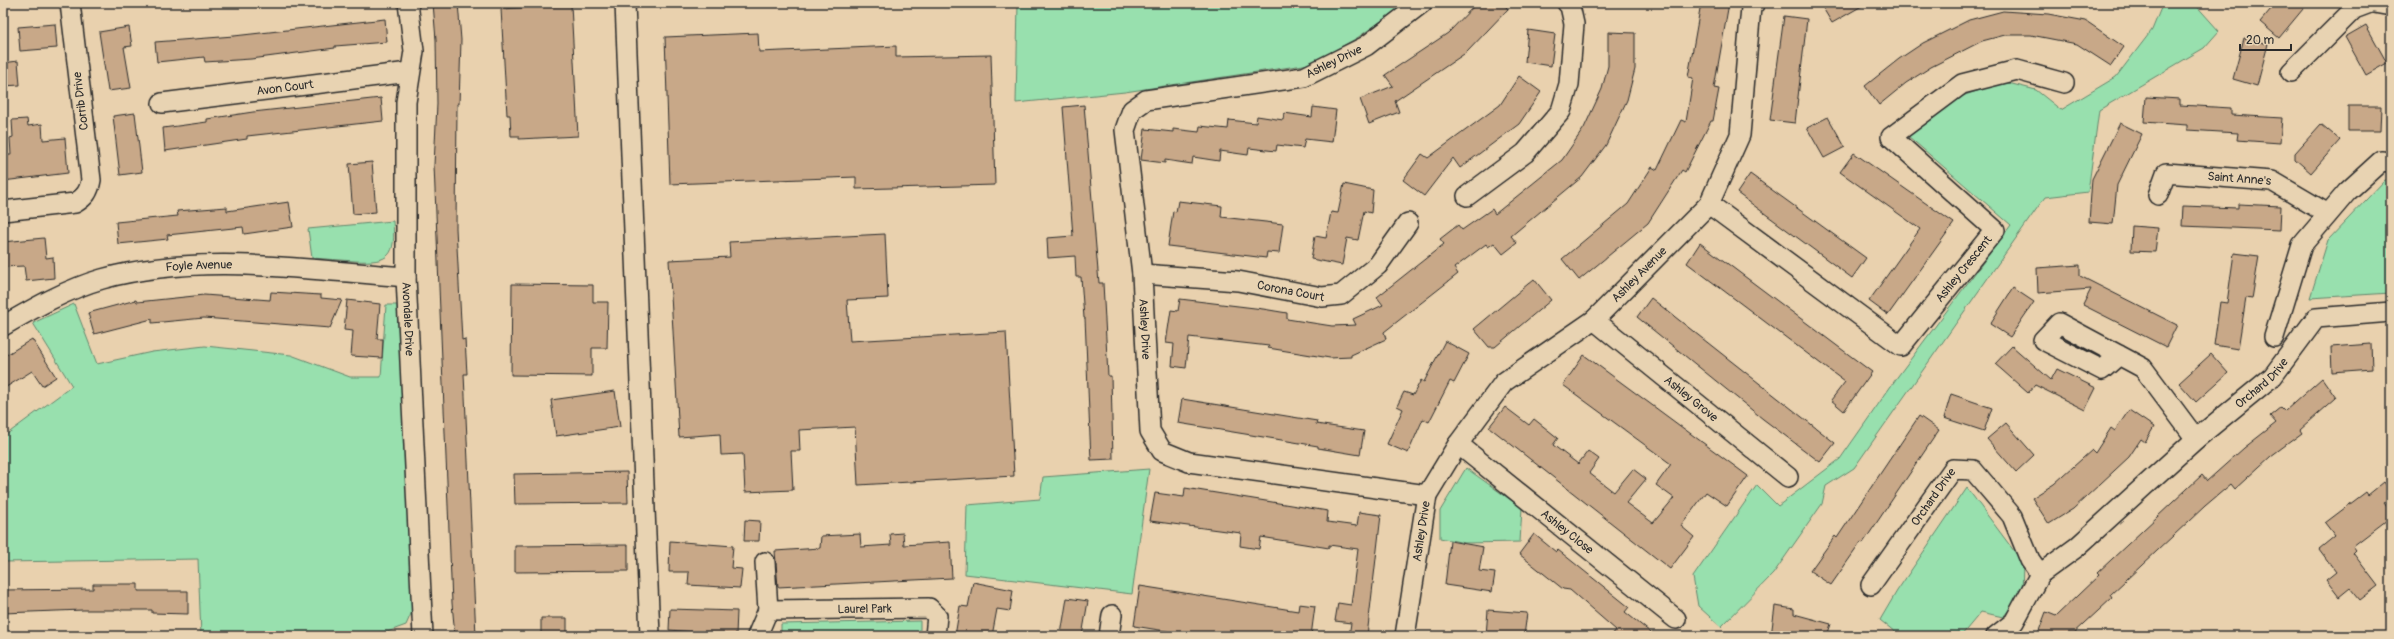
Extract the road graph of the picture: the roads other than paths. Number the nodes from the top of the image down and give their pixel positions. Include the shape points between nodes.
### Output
1 (70, 3) edge
2 (408, 3) edge
3 (625, 3) edge
4 (1422, 3) edge
5 (1567, 3) edge
6 (1755, 3) edge
7 (2370, 3) edge
8 (2374, 3) edge
9 (2391, 6) edge
10 (409, 72) junction
11 (2291, 72) dead end
12 (2064, 83) dead end
13 (162, 103) dead end
14 (2391, 162) edge
15 (2158, 195) dead end
16 (1467, 196) dead end
17 (1709, 204) junction
18 (3, 210) edge
19 (2328, 214) junction
20 (1408, 223) dead end
21 (1142, 274) junction
22 (406, 277) junction
23 (2391, 312) edge
24 (1594, 320) junction
25 (3, 326) edge
26 (2274, 337) dead end
27 (2119, 355) dead end
28 (2196, 440) junction
29 (1458, 444) junction
30 (1788, 477) dead end
31 (1427, 495) junction
32 (765, 562) dead end
33 (2040, 574) junction
34 (1871, 585) dead end
35 (768, 610) junction
36 (1112, 615) dead end
37 (1676, 619) dead end
38 (423, 636) edge
39 (650, 636) edge
40 (757, 636) edge
41 (935, 636) edge
42 (1109, 636) edge
43 (1405, 636) edge
44 (1996, 636) edge

1 - 18 street, Corrib Drive via 91,180 89,190 85,198 75,203
2 - 10 street, Avondale Drive via 414,51
3 - 39 street
4 - 21 street, Ashley Drive via 1366,46 1304,77 1146,100 1132,110 1125,130
5 - 16 street via 1574,24 1569,84 1561,110 1524,153
6 - 17 street, Ashley Avenue via 1751,7 1740,135
7 - 11 street via 2354,10
8 - 9 street
10 - 13 street, Avon Court
10 - 22 street, Avondale Drive via 406,102
12 - 17 street, Ashley Crescent via 2017,70 1962,84 1891,137 1996,230 1901,346
14 - 19 street via 2381,162 2347,192
15 - 19 street, Saint Anne's via 2166,173 2272,180
17 - 24 street, Ashley Avenue
19 - 26 street via 2302,245
20 - 21 street, Corona Court via 1378,265 1341,296 1322,297 1238,281
21 - 31 street, Ashley Drive via 1150,431 1162,451 1188,462
22 - 25 street, Foyle Avenue via 232,264 186,265 143,270 100,280 40,304
22 - 38 street, Avondale Drive
23 - 28 street, Orchard Drive via 2316,318 2273,376
24 - 29 street, Ashley Avenue via 1504,382
24 - 30 street, Ashley Grove
27 - 28 street via 2143,368
28 - 33 street, Orchard Drive via 2077,547
29 - 31 street, Ashley Avenue
29 - 37 street, Ashley Close
31 - 43 street, Ashley Drive
32 - 35 street
33 - 34 street, Orchard Drive via 2030,560 2012,516 1973,470 1953,469
33 - 44 street, Orchard Drive via 2014,622
35 - 40 street
35 - 41 street, Laurel Park via 928,608 937,616
36 - 42 street

